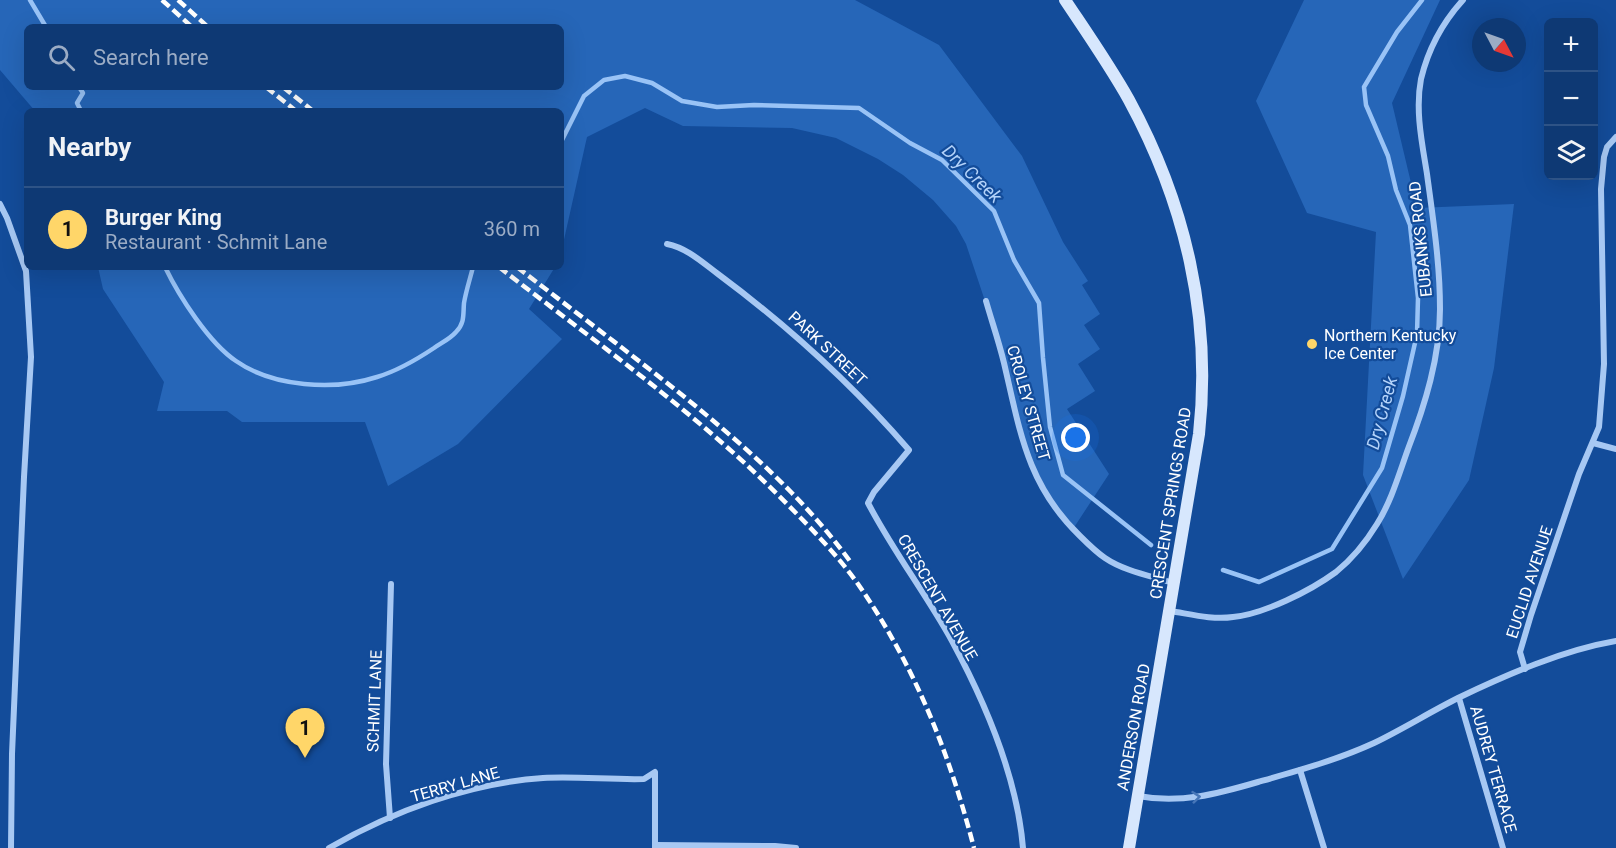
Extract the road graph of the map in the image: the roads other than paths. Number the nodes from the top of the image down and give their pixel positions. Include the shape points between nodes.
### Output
1 (1065, 0) edge
2 (1463, 0) edge
3 (1616, 137) edge
4 (0, 204) edge
5 (667, 244) dead end
6 (24, 265) edge
7 (26, 270) edge
8 (986, 301) dead end
9 (1593, 443) junction
10 (1616, 449) edge
11 (871, 499) joint
12 (391, 584) dead end
13 (1174, 584) junction
14 (1170, 611) junction
15 (1616, 641) edge
16 (1525, 669) junction
17 (1459, 698) junction
18 (1300, 770) junction
19 (1138, 796) junction
20 (390, 818) junction
21 (656, 847) edge
22 (11, 848) edge
23 (329, 848) edge
24 (796, 848) edge
25 (1023, 848) edge
26 (1129, 848) edge
27 (1324, 848) edge
28 (1503, 848) edge

1 - 13 main road, CRESCENT SPRINGS ROAD via 1113,74 1151,144 1175,201 1190,255 1201,327 1202,412
2 - 14 street, EUBANKS ROAD via 1440,30 1421,80 1421,132 1438,258 1439,335 1429,390 1382,514 1358,551 1335,572 1273,607 1230,618
3 - 9 street, EUCLID AVENUE via 1607,147 1602,178 1604,364 1599,428
4 - 6 street
5 - 11 street, PARK STREET via 698,258 793,332 874,409 909,450
7 - 22 street via 31,357
8 - 13 street, CROLEY STREET via 1023,443 1047,498 1073,529 1106,558
9 - 10 street
9 - 16 street, EUCLID AVENUE via 1520,652
11 - 25 street, CRESCENT AVENUE via 868,503 876,519 952,641 984,707 1006,766
12 - 20 street, SCHMIT LANE via 386,764
13 - 14 main road, CRESCENT SPRINGS ROAD
14 - 19 main road, ANDERSON ROAD
15 - 16 street
16 - 17 street
17 - 18 street via 1373,743
17 - 28 street, AUDREY TERRACE
19 -> 18 street via 1158,800 1198,798
18 - 27 street
19 - 26 main road, ANDERSON ROAD
20 - 21 street, TERRY LANE via 447,797 499,784 544,778 644,779 655,772
20 - 23 street, TERRY LANE
21 - 24 street

